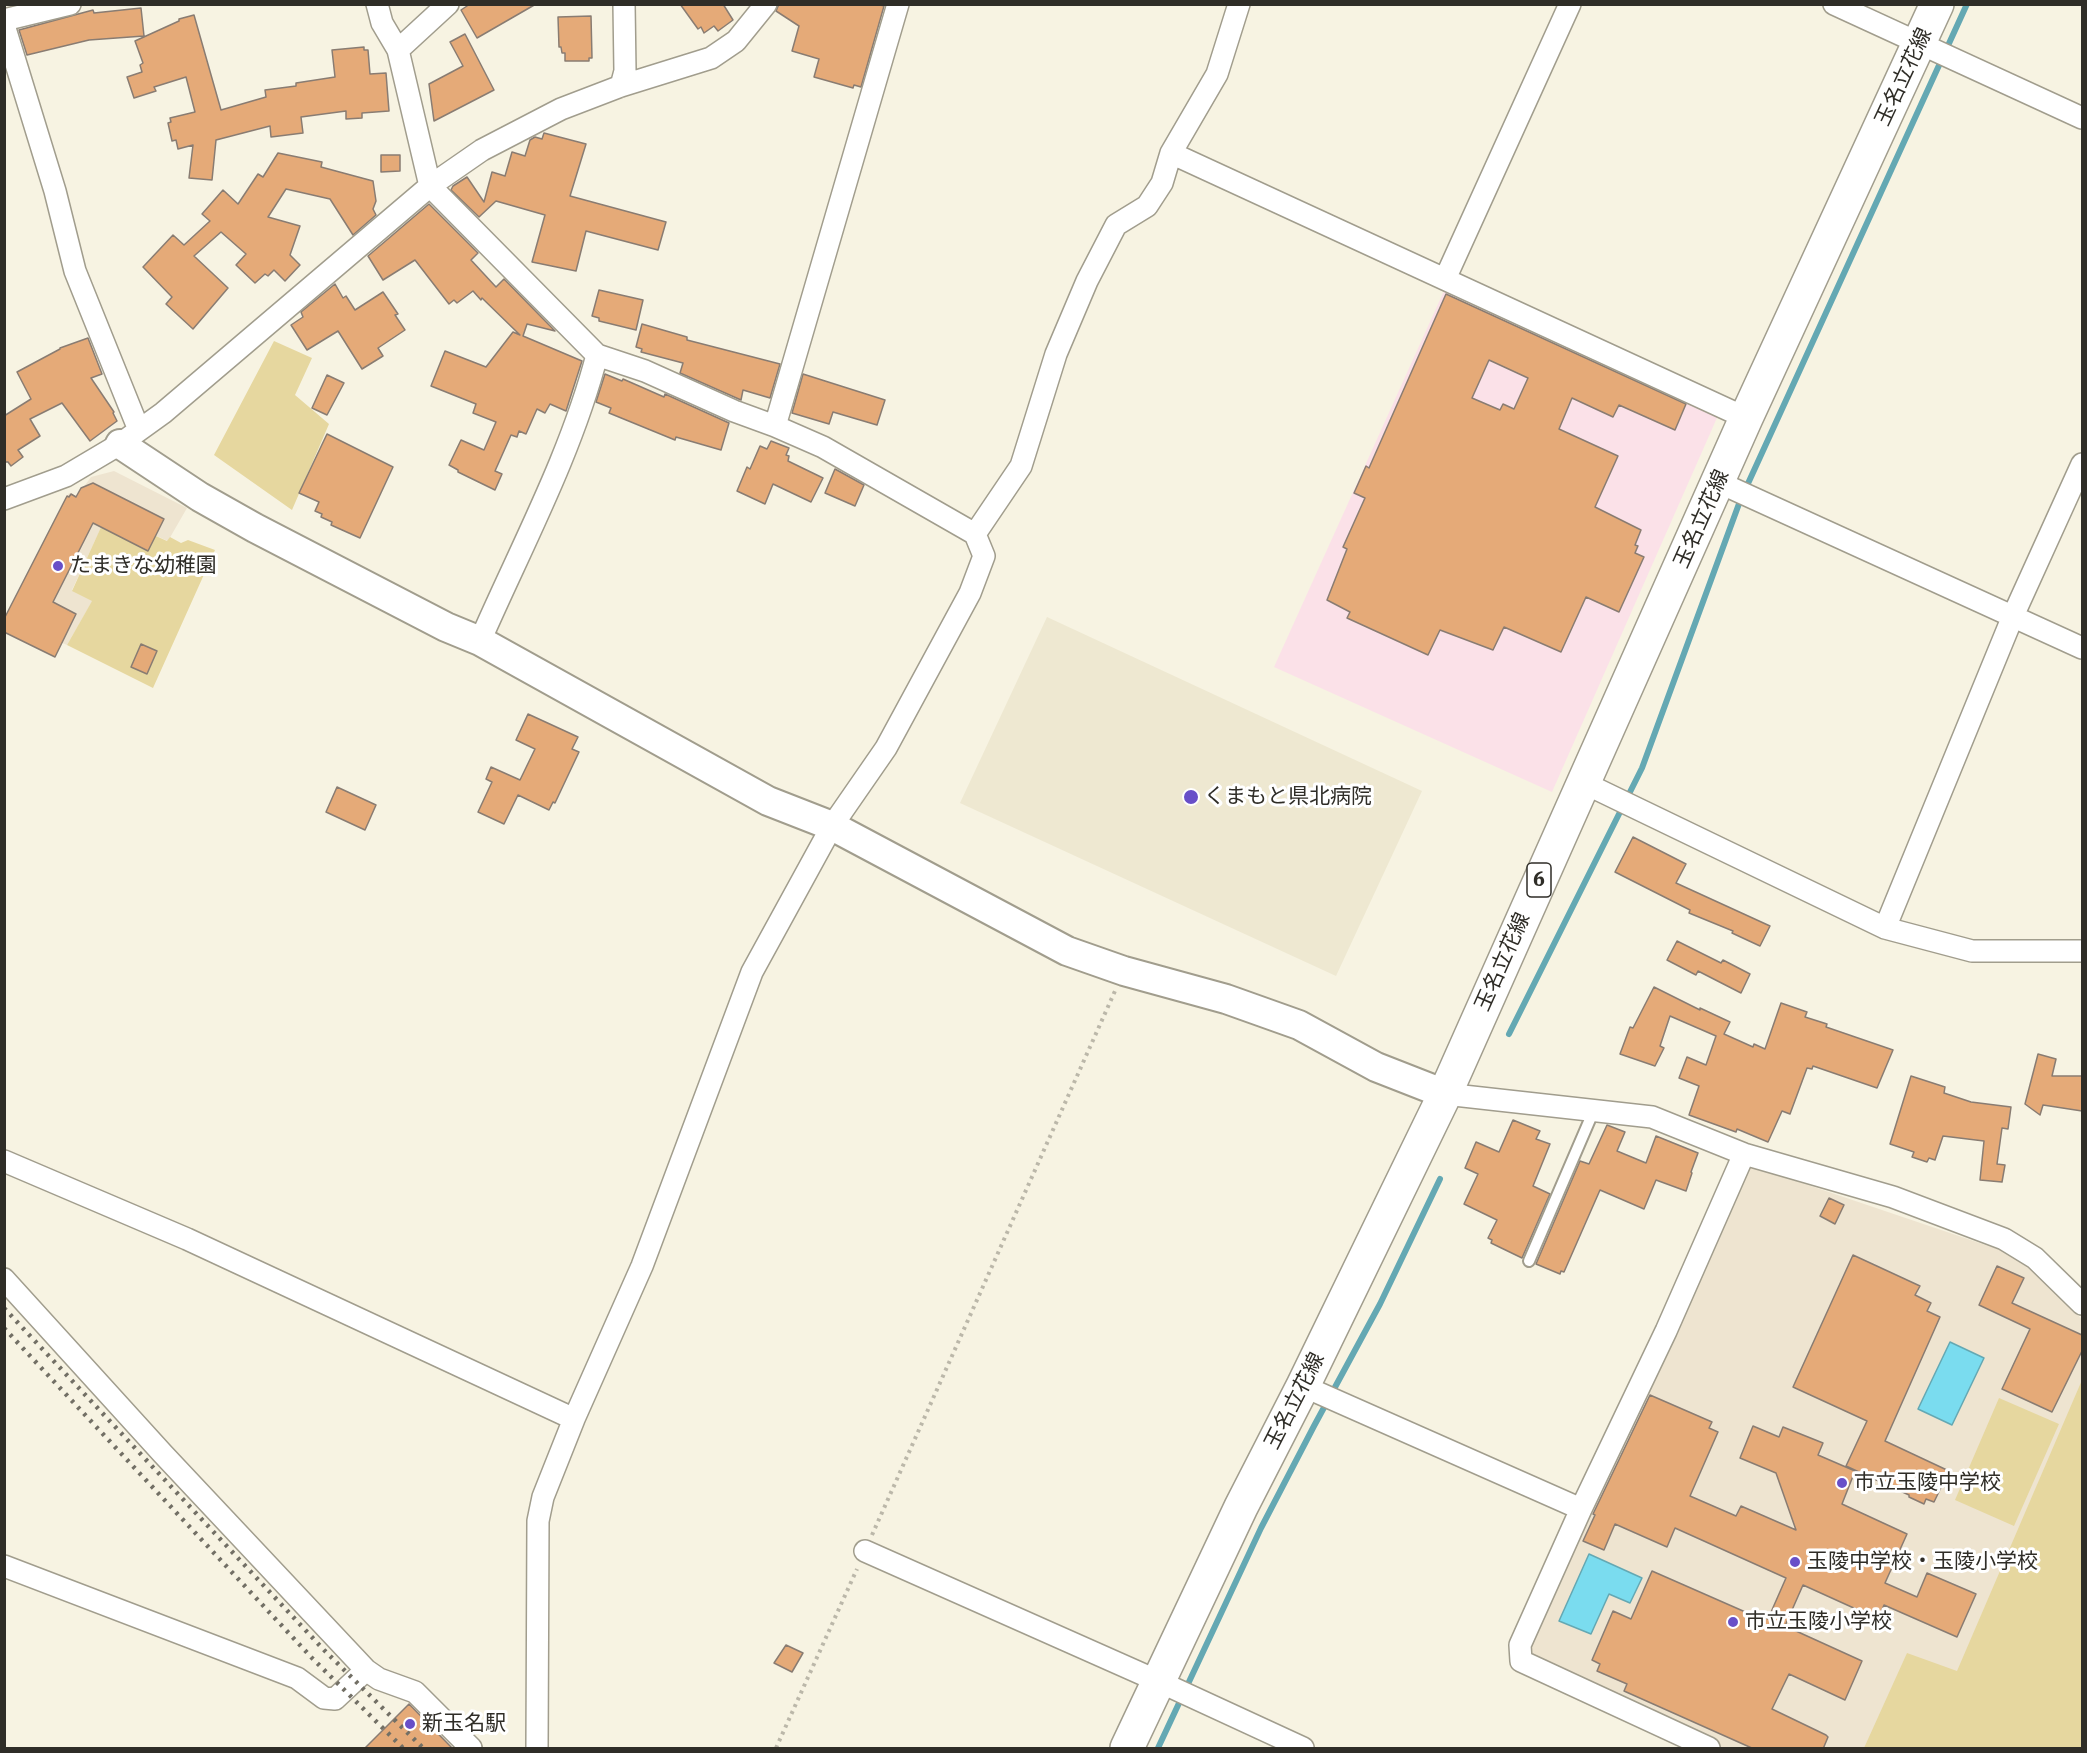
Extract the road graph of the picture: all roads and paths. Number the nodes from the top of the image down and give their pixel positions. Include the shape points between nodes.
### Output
1 (70, 4) edge
2 (377, 4) edge
3 (448, 4) edge
4 (624, 4) edge
5 (766, 4) edge
6 (898, 4) edge
7 (1239, 4) edge
8 (1570, 4) edge
9 (1834, 4) edge
10 (1937, 4) edge
11 (4, 20) edge
12 (4, 25) edge
13 (1920, 43) junction
14 (398, 50) junction
15 (621, 86) junction
16 (2082, 118) edge
17 (1171, 153) junction
18 (430, 186) junction
19 (1445, 279) junction
20 (597, 355) junction
21 (1746, 418) junction
22 (775, 426) junction
23 (130, 437) junction
24 (2082, 464) edge
25 (1718, 483) junction
26 (4, 499) edge
27 (975, 534) junction
28 (2013, 616) junction
29 (480, 641) junction
30 (2082, 648) edge
31 (1582, 782) junction
32 (832, 826) junction
33 (1885, 928) junction
34 (2082, 951) edge
35 (1124, 971) junction
36 (1444, 1094) junction
37 (1594, 1110) junction
38 (1744, 1154) junction
39 (4, 1161) edge
40 (1529, 1261) dead end
41 (4, 1280) edge
42 (2082, 1304) edge
43 (1313, 1390) junction
44 (574, 1419) junction
45 (1581, 1509) junction
46 (865, 1551) junction
47 (4, 1566) edge
48 (366, 1670) junction
49 (1160, 1682) junction
50 (471, 1749) edge
51 (537, 1749) edge
52 (776, 1749) edge
53 (1127, 1749) edge
54 (1303, 1749) edge
55 (1709, 1749) edge

1 - 11 street
2 - 14 street via 382,23
3 - 14 street
4 - 15 street via 625,71
5 - 15 street via 736,41 711,58
6 - 22 street
7 - 17 street via 1217,74
8 - 19 street
9 - 13 street
10 - 13 main road, 玉名立花線 / 6
12 - 23 street via 75,271
13 - 16 street
13 - 21 main road, 玉名立花線 / 6
14 - 18 street
15 - 18 street via 521,129
17 - 19 street
17 - 27 street via 1162,183 1147,206 1116,225 1111,234 1056,354 1021,466
18 - 20 street
18 - 23 street
19 - 21 street
20 - 22 street
20 - 29 street via 588,391 544,501
21 - 25 main road, 玉名立花線 / 6
22 - 27 street via 823,447
23 - 26 street via 66,476
23 - 29 street via 200,497 446,627
24 - 28 street
25 - 28 street
25 - 31 main road, 玉名立花線 / 6
27 - 32 street via 984,556 970,593 886,748
28 - 30 street
28 - 33 street
29 - 32 street via 768,801
31 - 33 street
31 - 36 main road, 玉名立花線 / 6
32 - 35 street via 1067,951
32 - 44 street via 752,972 642,1266
33 - 34 street via 1972,951
35 - 36 street via 1226,999 1299,1025 1376,1067
35 - 46 path
36 - 37 street
36 - 43 main road, 玉名立花線 / 6
37 - 38 street via 1652,1117
37 - 40 lane
38 - 42 street via 1893,1197 2004,1239 2035,1258
38 - 45 street
39 - 44 street via 187,1239
41 - 48 street
43 - 45 street
43 - 49 main road, 玉名立花線 / 6 via 1241,1507
44 - 51 street via 543,1497 538,1521
45 - 55 street via 1520,1645 1521,1661
46 - 49 street
46 - 52 path
47 - 48 street via 297,1678 324,1698 335,1699
48 - 50 street via 415,1692
49 - 53 main road, 玉名立花線 / 6
49 - 54 street

